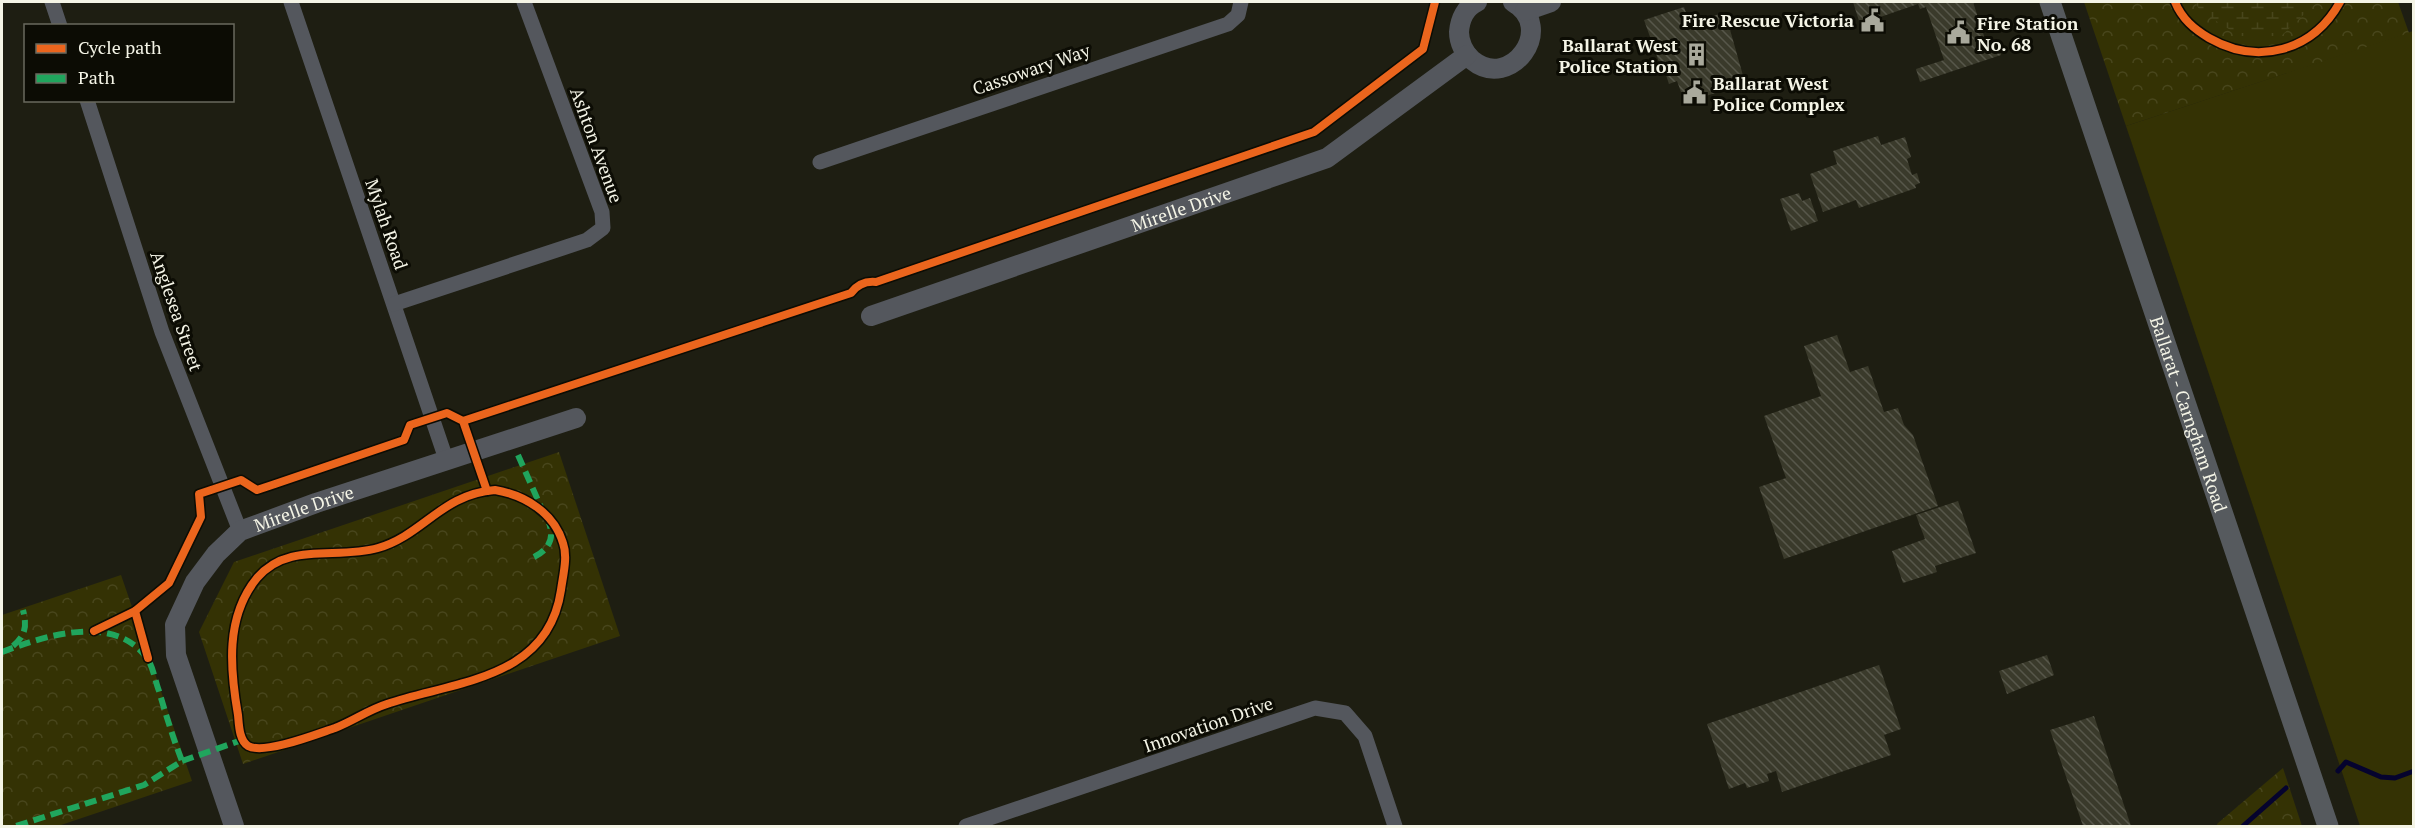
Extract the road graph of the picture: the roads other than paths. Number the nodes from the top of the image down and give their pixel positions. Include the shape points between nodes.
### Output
1 (52, 2) edge
2 (291, 2) edge
3 (524, 2) edge
4 (1241, 2) edge
5 (1477, 2) edge
6 (1551, 2) edge
7 (2050, 2) edge
8 (1519, 6) edge
9 (59, 24) edge
10 (1467, 55) junction
11 (88, 102) edge
12 (819, 162) dead end
13 (394, 304) junction
14 (871, 316) dead end
15 (576, 418) dead end
16 (446, 459) junction
17 (240, 531) junction
18 (234, 826) edge
19 (966, 826) edge
20 (1395, 826) edge
21 (2328, 826) edge

1 - 9 street
2 - 13 street, Mylah Road
3 - 13 street, Ashton Avenue via 602,212 603,228 587,240
4 - 12 street, Cassowary Way via 1238,15 1228,24
5 - 10 street via 1465,12 1460,23 1459,35
6 - 8 street
7 - 21 main road, Ballarat - Carngham Road
8 - 10 street via 1532,35 1522,57 1512,65 1489,68
10 - 14 street, Mirelle Drive via 1327,158
11 - 17 street, Anglesea Street via 162,332
13 - 16 street, Mylah Road
15 - 16 street, Mirelle Drive
16 - 17 street, Mirelle Drive
17 - 18 street, Mirelle Drive via 195,582 176,625 176,655
19 - 20 street, Innovation Drive via 1315,708 1345,713 1365,736

